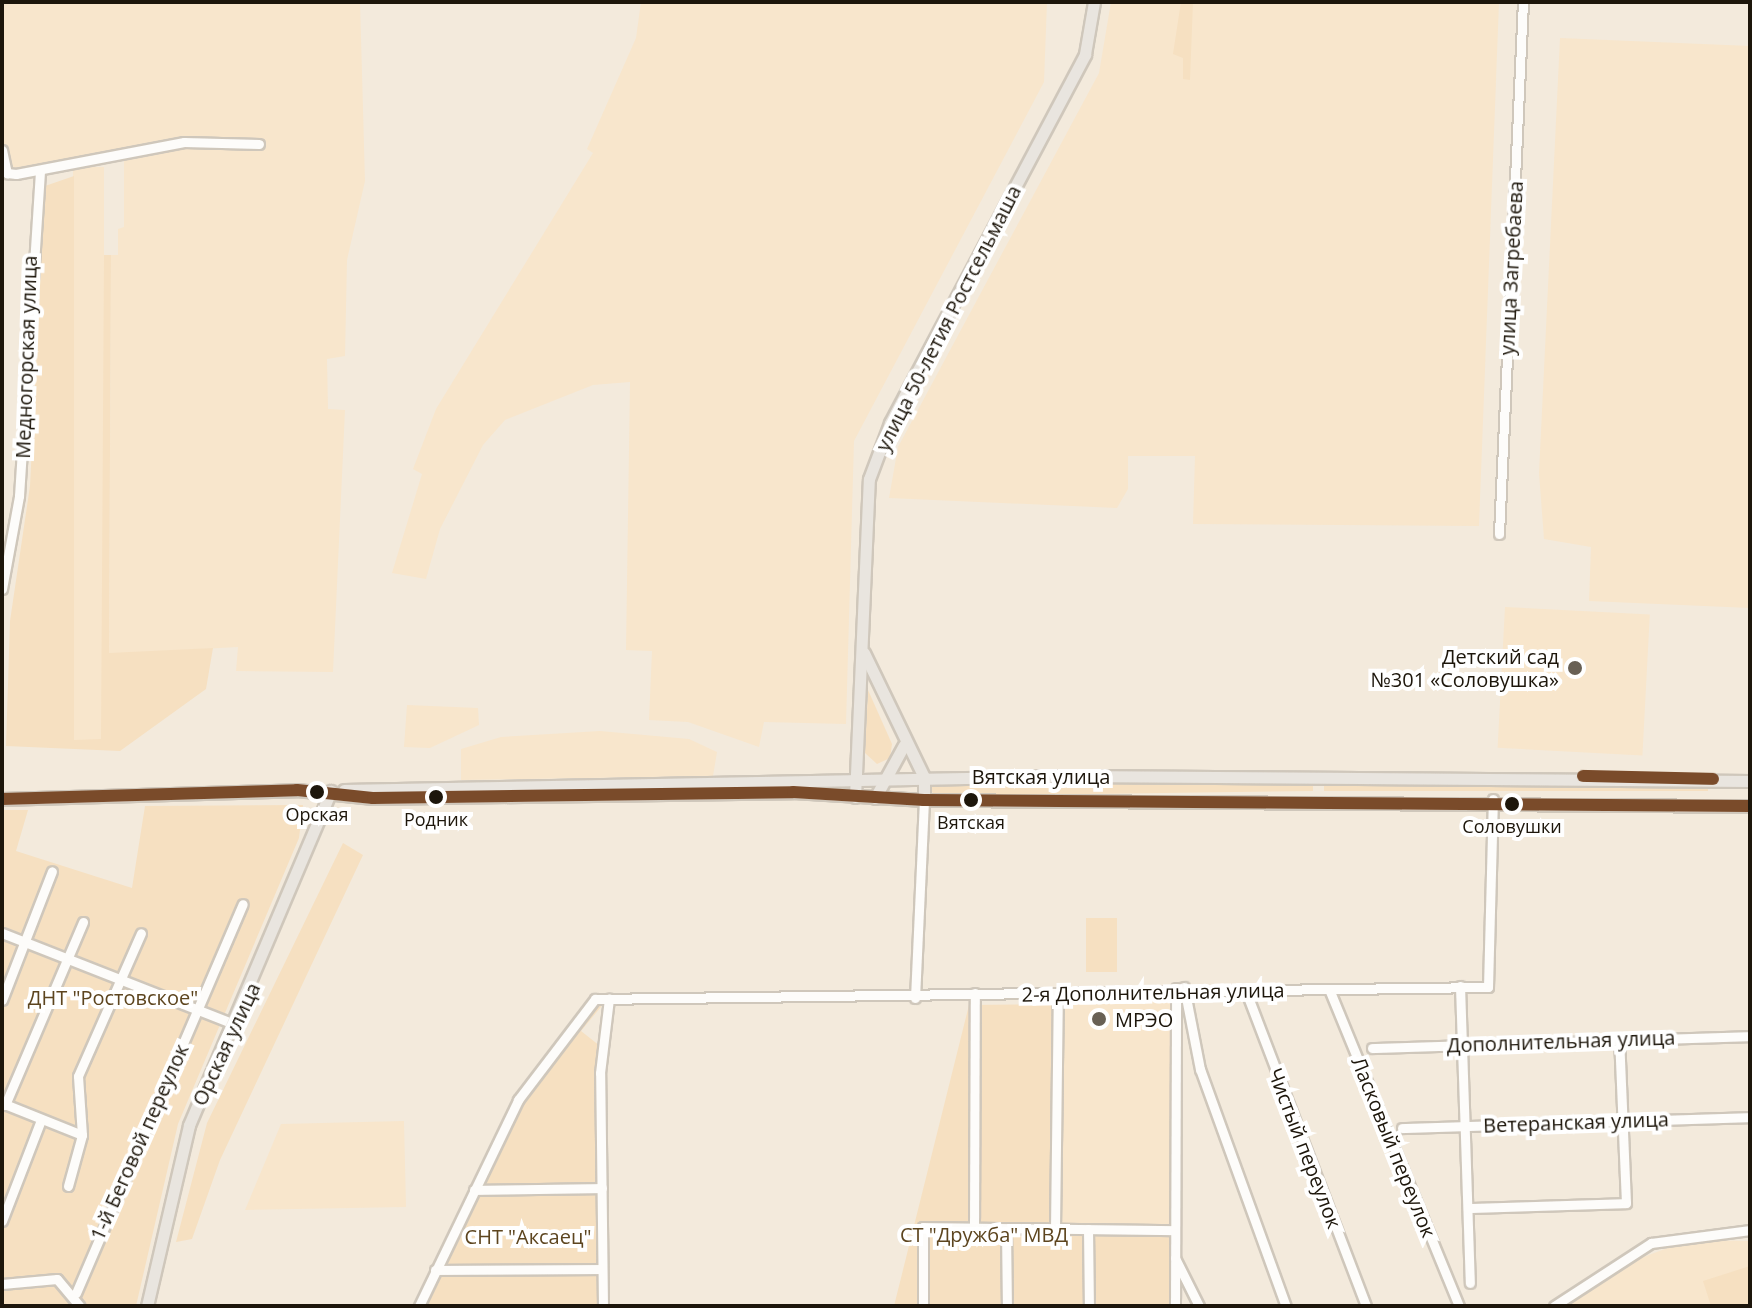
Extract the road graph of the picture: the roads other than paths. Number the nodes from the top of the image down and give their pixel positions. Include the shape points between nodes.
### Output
1 (1094, 2) edge
2 (1523, 2) edge
3 (259, 144) dead end
4 (2, 150) edge
5 (40, 171) junction
6 (1499, 534) dead end
7 (2, 589) edge
8 (862, 649) junction
9 (904, 745) junction
10 (1320, 775) junction
11 (890, 777) junction
12 (924, 777) junction
13 (856, 778) junction
14 (1713, 779) junction
15 (1750, 781) edge
16 (331, 791) junction
17 (3, 796) edge
18 (855, 797) junction
19 (875, 798) junction
20 (1321, 798) junction
21 (1493, 799) junction
22 (924, 800) junction
23 (1712, 804) junction
24 (1750, 806) edge
25 (52, 871) dead end
26 (243, 904) dead end
27 (83, 922) dead end
28 (2, 933) edge
29 (141, 933) dead end
30 (26, 942) junction
31 (67, 959) junction
32 (121, 979) junction
33 (1460, 986) junction
34 (1180, 988) junction
35 (1245, 989) junction
36 (1329, 989) junction
37 (975, 993) junction
38 (1058, 996) junction
39 (915, 998) junction
40 (609, 999) junction
41 (2, 1000) edge
42 (196, 1010) junction
43 (237, 1025) junction
44 (1750, 1036) edge
45 (1619, 1039) junction
46 (1462, 1044) junction
47 (1372, 1048) dead end
48 (4, 1104) edge
49 (1750, 1117) edge
50 (41, 1120) junction
51 (1623, 1121) junction
52 (1467, 1125) junction
53 (1402, 1128) dead end
54 (82, 1135) junction
55 (68, 1186) dead end
56 (602, 1188) junction
57 (474, 1190) junction
58 (1468, 1208) junction
59 (2, 1221) edge
60 (974, 1228) junction
61 (1006, 1229) junction
62 (1055, 1229) junction
63 (1088, 1229) junction
64 (1175, 1230) junction
65 (1750, 1230) edge
66 (1175, 1258) junction
67 (602, 1269) junction
68 (435, 1270) junction
69 (1470, 1283) dead end
70 (2, 1284) edge
71 (76, 1293) junction
72 (80, 1306) edge
73 (147, 1306) edge
74 (419, 1306) edge
75 (603, 1306) edge
76 (923, 1306) edge
77 (1007, 1306) edge
78 (1089, 1306) edge
79 (1175, 1306) edge
80 (1199, 1306) edge
81 (1286, 1306) edge
82 (1366, 1306) edge
83 (1459, 1306) edge
84 (1554, 1306) edge

1 - 8 main road, улица 50-летия Ростсельмаша via 1085,54 878,452 869,479
2 - 6 street, улица Загребаева
3 - 5 street via 184,142
4 - 5 street via 7,173
5 - 7 street, Медногорская улица via 19,496
8 - 9 main road
8 - 13 main road, улица 50-летия Ростсельмаша
9 - 11 main road
9 - 12 main road
10 - 12 main road, Вятская улица
10 - 14 main road, Вятская улица
10 - 20 main road via 1314,785
11 - 12 main road, Вятская улица
11 - 13 main road, Вятская улица
11 - 19 main road
12 - 22 main road
13 - 16 main road, Вятская улица
13 - 18 main road, улица 50-летия Ростсельмаша
14 - 15 main road, Вятская улица
14 - 23 main road
16 - 17 main road, Вятская улица
16 - 18 main road, Вятская улица via 373,798
16 - 43 main road, Орская улица
18 - 19 main road, Вятская улица
19 - 22 main road, Вятская улица
20 - 21 main road, Вятская улица
20 - 22 main road, Вятская улица
21 - 23 main road, Вятская улица
21 - 33 street, 2-я Дополнительная улица via 1488,987
22 - 39 street
23 - 24 main road, Вятская улица
25 - 30 street
26 - 42 street, 1-й Беговой переулок
27 - 31 street
28 - 30 street
29 - 32 street
30 - 31 street
30 - 41 street
31 - 32 street
31 - 48 street
32 - 42 street
32 - 54 street via 78,1076
33 - 36 street, 2-я Дополнительная улица
33 - 46 street
34 - 35 street, 2-я Дополнительная улица
34 - 38 street, 2-я Дополнительная улица
34 - 64 street
34 - 81 street via 1200,1069
35 - 36 street, 2-я Дополнительная улица
35 - 82 street, Чистый переулок
36 - 83 street, Ласковый переулок
37 - 38 street, 2-я Дополнительная улица
37 - 39 street, 2-я Дополнительная улица
37 - 60 street
38 - 62 street
39 - 40 street, 2-я Дополнительная улица
40 - 56 street via 600,1073
40 - 57 street, 2-я Дополнительная улица via 595,999 518,1100
42 - 43 street
42 - 71 street, 1-й Беговой переулок
43 - 73 main road, Орская улица via 189,1125
44 - 45 street, Дополнительная улица
45 - 46 street, Дополнительная улица
45 - 51 street
46 - 47 street, Дополнительная улица
46 - 52 street
48 - 50 street
49 - 51 street, Ветеранская улица
50 - 54 street
50 - 59 street
51 - 52 street, Ветеранская улица
51 - 58 street via 1626,1203
52 - 53 street, Ветеранская улица
52 - 58 street
54 - 55 street
56 - 57 street
56 - 67 street
57 - 68 street
58 - 69 street
60 - 61 street
60 - 76 street via 923,1227
61 - 62 street
61 - 77 street
62 - 63 street
63 - 64 street
63 - 78 street
64 - 66 street
65 - 84 street via 1651,1243
66 - 79 street
66 - 80 street
67 - 68 street
67 - 75 street
68 - 74 street
70 - 71 street via 57,1279
71 - 72 street

